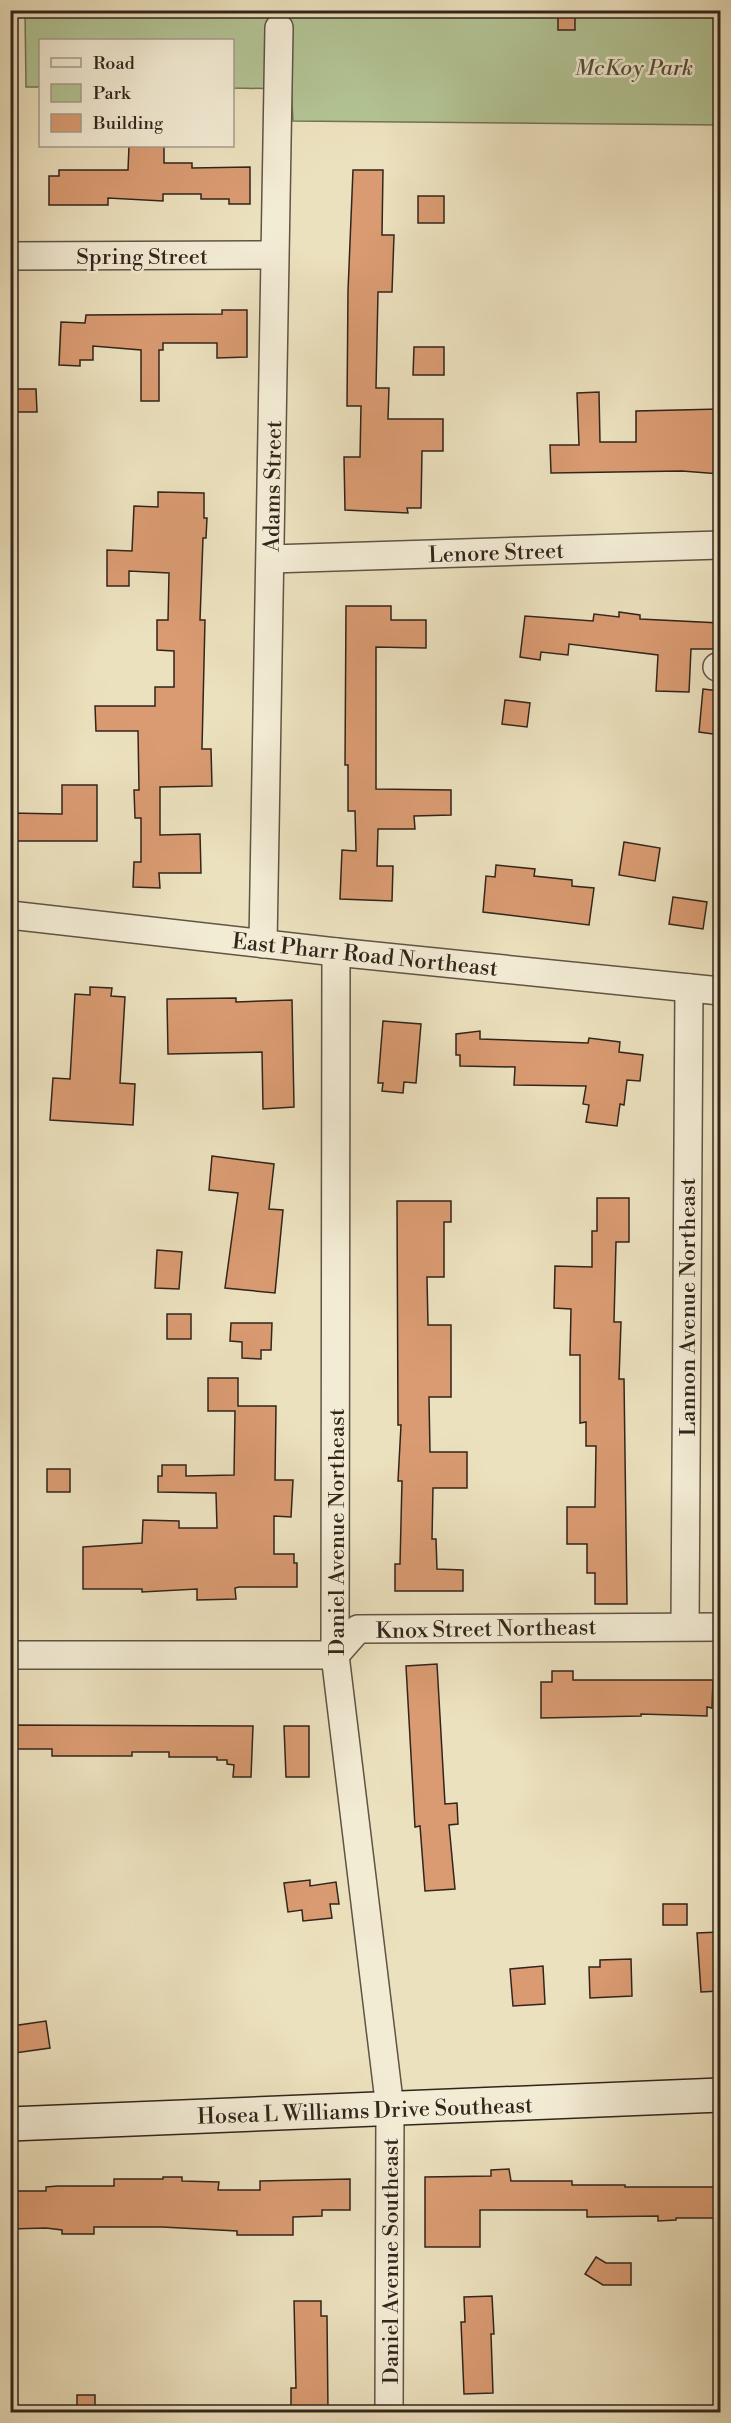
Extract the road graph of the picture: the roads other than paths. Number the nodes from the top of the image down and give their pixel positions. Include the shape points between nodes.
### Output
1 (279, 28) dead end
2 (273, 255) junction
3 (10, 256) edge
4 (720, 545) edge
5 (271, 559) junction
6 (10, 915) edge
7 (263, 944) junction
8 (336, 952) junction
9 (689, 988) junction
10 (720, 991) edge
11 (685, 1626) junction
12 (720, 1627) edge
13 (10, 1654) edge
14 (335, 1654) junction
15 (720, 2095) edge
16 (390, 2109) junction
17 (10, 2124) edge
18 (389, 2412) edge

1 - 2 street, Adams Street
2 - 3 street, Spring Street
2 - 5 street, Adams Street
4 - 5 street, Lenore Street
5 - 7 street, Adams Street
6 - 7 street, East Pharr Road Northeast
7 - 8 street, East Pharr Road Northeast
8 - 9 street, East Pharr Road Northeast
8 - 14 street, Daniel Avenue Northeast
9 - 10 street, East Pharr Road Northeast
9 - 11 street, Lannon Avenue Northeast
11 - 12 street, Knox Street Northeast
11 - 14 street, Knox Street Northeast via 358,1629
13 - 14 street
14 - 16 street, Daniel Avenue Northeast
15 - 16 street, Hosea L Williams Drive Southeast
16 - 17 street, Hosea L Williams Drive Southeast
16 - 18 street, Daniel Avenue Southeast

